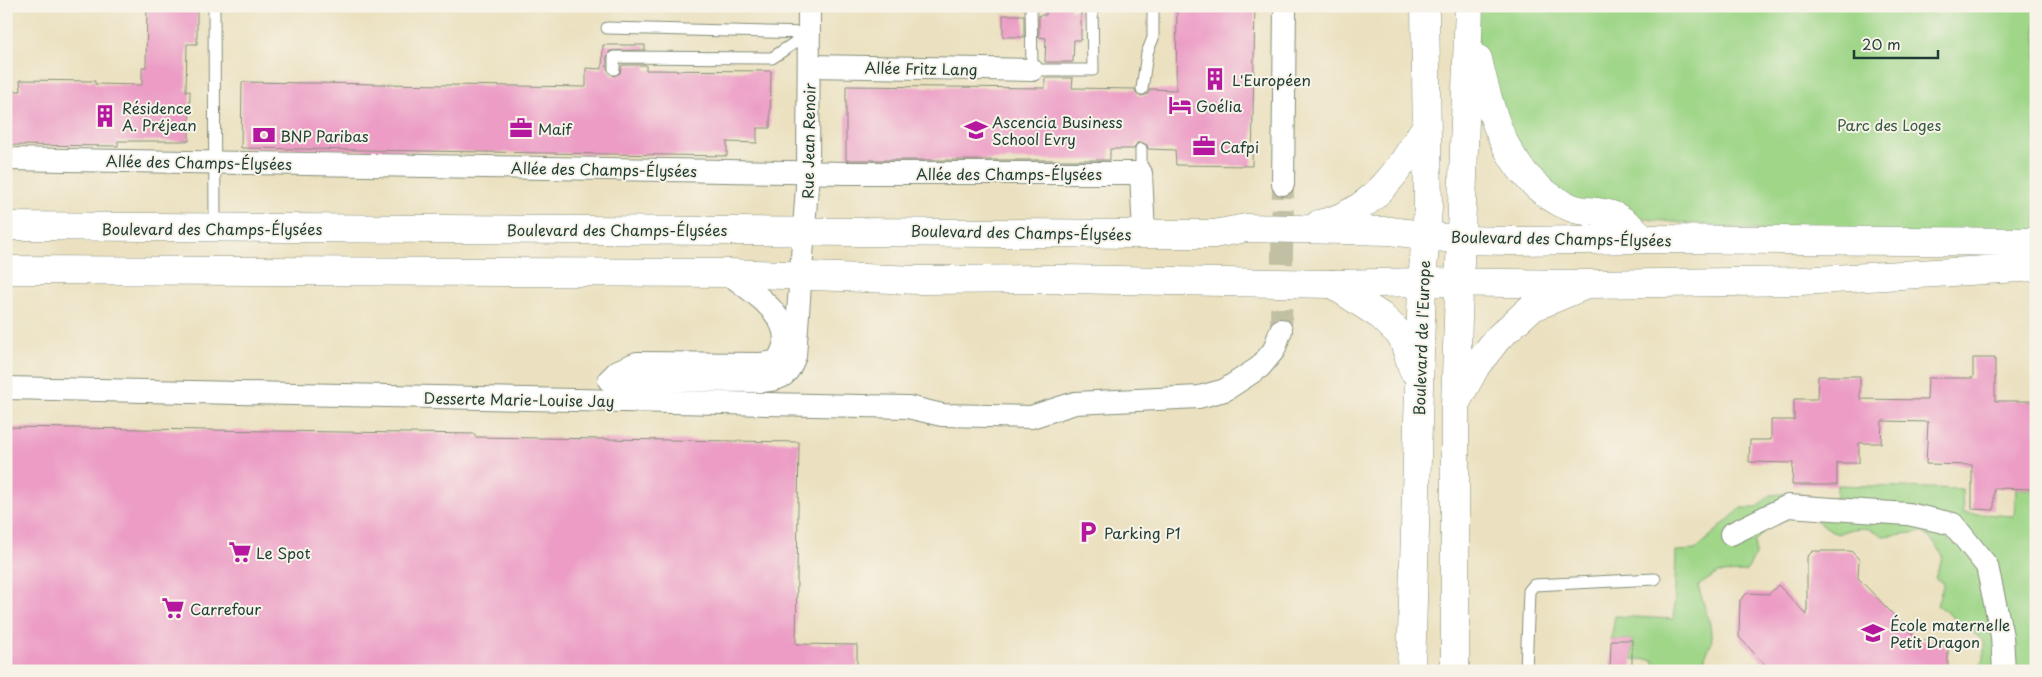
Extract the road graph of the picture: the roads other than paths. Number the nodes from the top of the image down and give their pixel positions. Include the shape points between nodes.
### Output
1 (214, 6) edge
2 (809, 6) edge
3 (1031, 6) edge
4 (1092, 6) edge
5 (1153, 6) edge
6 (1285, 6) edge
7 (1425, 6) edge
8 (1469, 13) edge
9 (607, 28) dead end
10 (809, 33) junction
11 (809, 66) junction
12 (614, 69) dead end
13 (1032, 70) junction
14 (1142, 89) dead end
15 (1426, 126) junction
16 (1141, 149) dead end
17 (6, 159) edge
18 (214, 162) junction
19 (808, 172) junction
20 (1141, 173) junction
21 (1283, 184) tunnel mouth
22 (6, 226) edge
23 (215, 227) junction
24 (1296, 229) junction
25 (806, 230) junction
26 (1144, 234) junction
27 (1426, 235) junction
28 (1645, 239) junction
29 (1462, 240) junction
30 (2036, 242) edge
31 (2036, 267) edge
32 (6, 270) edge
33 (728, 273) junction
34 (802, 276) junction
35 (1422, 282) junction
36 (1461, 282) junction
37 (1332, 284) junction
38 (1588, 284) junction
39 (1281, 330) tunnel mouth
40 (609, 380) junction
41 (1419, 386) junction
42 (6, 388) edge
43 (580, 401) junction
44 (1455, 405) junction
45 (1731, 534) dead end
46 (1654, 579) dead end
47 (1411, 671) edge
48 (1455, 671) edge
49 (1526, 671) edge
50 (2004, 671) edge

1 - 18 lane
2 - 10 street, Rue Jean Renoir
3 - 13 lane
4 - 13 lane via 1093,70
5 - 14 lane via 1153,38 1146,53
6 - 21 street
7 - 15 main road, Boulevard de l'Europe
8 - 28 main road via 1487,101 1506,150 1538,188 1573,208 1614,216
8 - 29 main road
9 - 10 lane
10 - 11 street, Rue Jean Renoir
10 - 12 lane via 772,58 614,57
11 - 13 street, Allée Fritz Lang
11 - 19 street, Rue Jean Renoir
15 - 24 main road via 1398,172 1381,191 1349,214
15 - 27 main road, Boulevard de l'Europe
16 - 20 lane
17 - 18 street, Allée des Champs-Élysées
18 - 19 street, Allée des Champs-Élysées
18 - 23 lane
19 - 20 street, Allée des Champs-Élysées
19 - 25 street, Rue Jean Renoir
20 - 26 street
22 - 23 main road, Boulevard des Champs-Élysées
23 - 25 main road, Boulevard des Champs-Élysées
24 - 26 main road, Boulevard des Champs-Élysées via 1246,228 1214,234
24 - 27 main road, Boulevard des Champs-Élysées
25 - 26 main road, Boulevard des Champs-Élysées
25 - 34 street, Rue Jean Renoir
27 - 29 main road, Boulevard des Champs-Élysées
27 - 35 main road, Boulevard de l'Europe
28 - 29 main road, Boulevard des Champs-Élysées
28 - 30 main road, Boulevard des Champs-Élysées
29 - 36 main road
31 - 38 main road via 1800,281
32 - 33 main road
33 - 34 main road
33 - 40 street via 771,309 784,326 784,352 776,362 637,363 618,370
34 - 37 main road
34 - 40 street, Rue Jean Renoir via 795,356 787,375 763,382
35 - 36 main road
35 - 37 main road
35 - 41 main road, Boulevard de l'Europe
36 - 38 main road
36 - 44 main road
37 - 41 main road via 1382,316 1402,336
38 - 44 main road via 1531,308 1510,327 1476,366
39 - 43 street, Desserte Marie-Louise Jay via 1274,350 1260,367 1225,390 1199,397 1075,403 1031,417 942,415 908,407
40 - 43 street
41 - 47 main road, Boulevard de l'Europe
42 - 43 street, Desserte Marie-Louise Jay
44 - 48 main road
45 - 50 street via 1788,506 1908,514 1953,524 1987,566 2002,636
46 - 49 lane via 1534,585 1529,591

